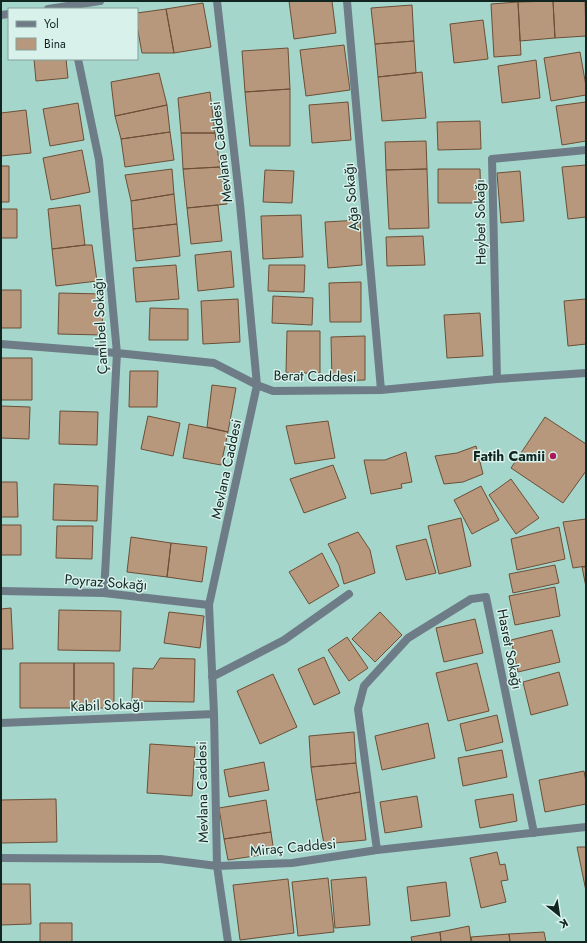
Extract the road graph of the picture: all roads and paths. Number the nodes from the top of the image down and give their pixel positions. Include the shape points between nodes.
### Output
1 (100, 1) edge
2 (217, 1) edge
3 (347, 1) edge
4 (68, 8) edge
5 (78, 60) edge
6 (586, 150) edge
7 (1, 344) edge
8 (117, 353) junction
9 (586, 373) edge
10 (497, 380) junction
11 (257, 385) junction
12 (381, 390) junction
13 (1, 591) edge
14 (104, 593) junction
15 (349, 594) dead end
16 (209, 605) junction
17 (212, 677) junction
18 (214, 714) junction
19 (1, 723) edge
20 (586, 827) edge
21 (534, 833) junction
22 (377, 850) junction
23 (1, 858) edge
24 (217, 866) junction
25 (228, 942) edge

1 - 4 street
2 - 11 street, Mevlana Caddesi
3 - 12 street, Ağa Sokağı
5 - 8 street, Çamlıbel Sokağı via 99,160
6 - 10 street, Heybet Sokağı via 492,158
7 - 8 street, Berat Caddesi
8 - 11 street, Berat Caddesi via 214,363
8 - 14 street, Çamlıbel Sokağı
9 - 10 street, Berat Caddesi
10 - 12 street, Berat Caddesi
11 - 12 street, Berat Caddesi via 273,390
11 - 16 street, Mevlana Caddesi
13 - 14 street, Poyraz Sokağı
14 - 16 street, Poyraz Sokağı
15 - 17 street via 284,640
16 - 17 street, Mevlana Caddesi
17 - 18 street, Mevlana Caddesi
18 - 19 street, Kabil Sokağı
18 - 24 street, Mevlana Caddesi
20 - 21 street, Miraç Caddesi
21 - 22 street, Miraç Caddesi
21 - 22 street, Hasret Sokağı via 486,597 471,599 408,638 364,686 358,709
22 - 24 street, Miraç Caddesi via 292,863
23 - 24 street, Miraç Caddesi via 161,858
24 - 25 street, Mevlana Caddesi

